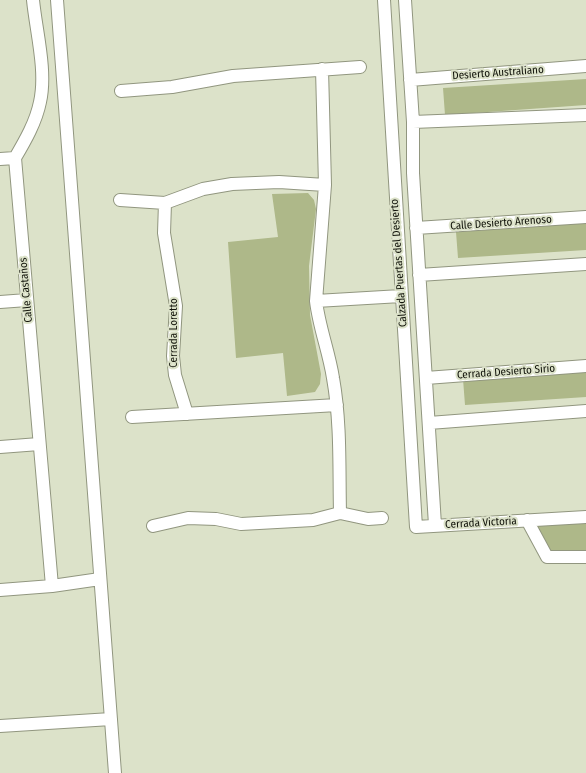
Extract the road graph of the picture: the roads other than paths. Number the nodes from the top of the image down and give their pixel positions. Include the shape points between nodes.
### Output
1 (32, 0) edge
2 (57, 0) edge
3 (384, 0) edge
4 (405, 0) edge
5 (407, 29) junction
6 (386, 30) junction
7 (586, 66) edge
8 (360, 67) dead end
9 (322, 69) junction
10 (410, 80) junction
11 (121, 91) dead end
12 (586, 115) edge
13 (412, 122) junction
14 (15, 158) junction
15 (0, 160) edge
16 (413, 173) junction
17 (394, 174) junction
18 (325, 185) junction
19 (120, 200) dead end
20 (165, 203) junction
21 (586, 217) edge
22 (416, 228) junction
23 (586, 264) edge
24 (419, 275) junction
25 (401, 296) junction
26 (27, 300) junction
27 (316, 300) junction
28 (0, 302) edge
29 (422, 324) junction
30 (403, 325) junction
31 (586, 366) edge
32 (426, 378) junction
33 (337, 405) junction
34 (586, 411) edge
35 (187, 414) junction
36 (132, 417) dead end
37 (429, 423) junction
38 (39, 444) junction
39 (0, 447) edge
40 (431, 465) junction
41 (412, 467) junction
42 (340, 514) junction
43 (586, 517) edge
44 (382, 518) dead end
45 (527, 520) junction
46 (435, 525) junction
47 (153, 526) dead end
48 (416, 527) joint
49 (586, 558) edge
50 (100, 579) junction
51 (52, 586) junction
52 (0, 590) edge
53 (111, 719) junction
54 (0, 726) edge
55 (115, 773) edge

1 - 14 street via 42,70 41,102 31,129
2 - 50 street
3 - 6 street, Calzada Puertas del Desierto
4 - 5 street, Calzada Puertas del Desierto
5 - 6 street
5 - 10 street, Calzada Puertas del Desierto
6 - 17 street, Calzada Puertas del Desierto
7 - 10 street, Desierto Australiano
8 - 9 street
9 - 11 street via 234,76 172,87
9 - 18 street
10 - 13 street, Calzada Puertas del Desierto
12 - 13 street
13 - 16 street, Calzada Puertas del Desierto
14 - 15 street
14 - 26 street, Calle Castaños
16 - 17 street
16 - 22 street, Calzada Puertas del Desierto
17 - 25 street, Calzada Puertas del Desierto
18 - 20 street via 279,182 232,184 203,189
18 - 27 street
19 - 20 street
20 - 35 street, Cerrada Loretto via 164,233 176,306 173,356 175,375
21 - 22 street, Calle Desierto Arenoso
22 - 24 street, Calzada Puertas del Desierto
23 - 24 street
24 - 29 street, Calzada Puertas del Desierto
25 - 27 street
25 - 30 street, Calzada Puertas del Desierto
26 - 28 street
26 - 38 street, Calle Castaños
27 - 33 street
29 - 30 street
29 - 32 street, Calzada Puertas del Desierto
30 - 41 street, Calzada Puertas del Desierto
31 - 32 street, Cerrada Desierto Sirio
32 - 37 street, Calzada Puertas del Desierto
33 - 35 street
33 - 42 street
34 - 37 street
35 - 36 street
37 - 40 street, Calzada Puertas del Desierto
38 - 39 street
38 - 51 street, Calle Castaños
40 - 41 street
40 - 46 street, Calzada Puertas del Desierto
41 - 48 street, Calzada Puertas del Desierto
42 - 44 street via 368,519
42 - 47 street via 313,520 241,524 216,519 188,518
43 - 45 street, Cerrada Victoria
45 - 46 street, Cerrada Victoria
45 - 49 street, Cerrada Victoria via 547,557
46 - 48 street, Cerrada Victoria
50 - 51 street
50 - 53 street
51 - 52 street
53 - 54 street
53 - 55 street

